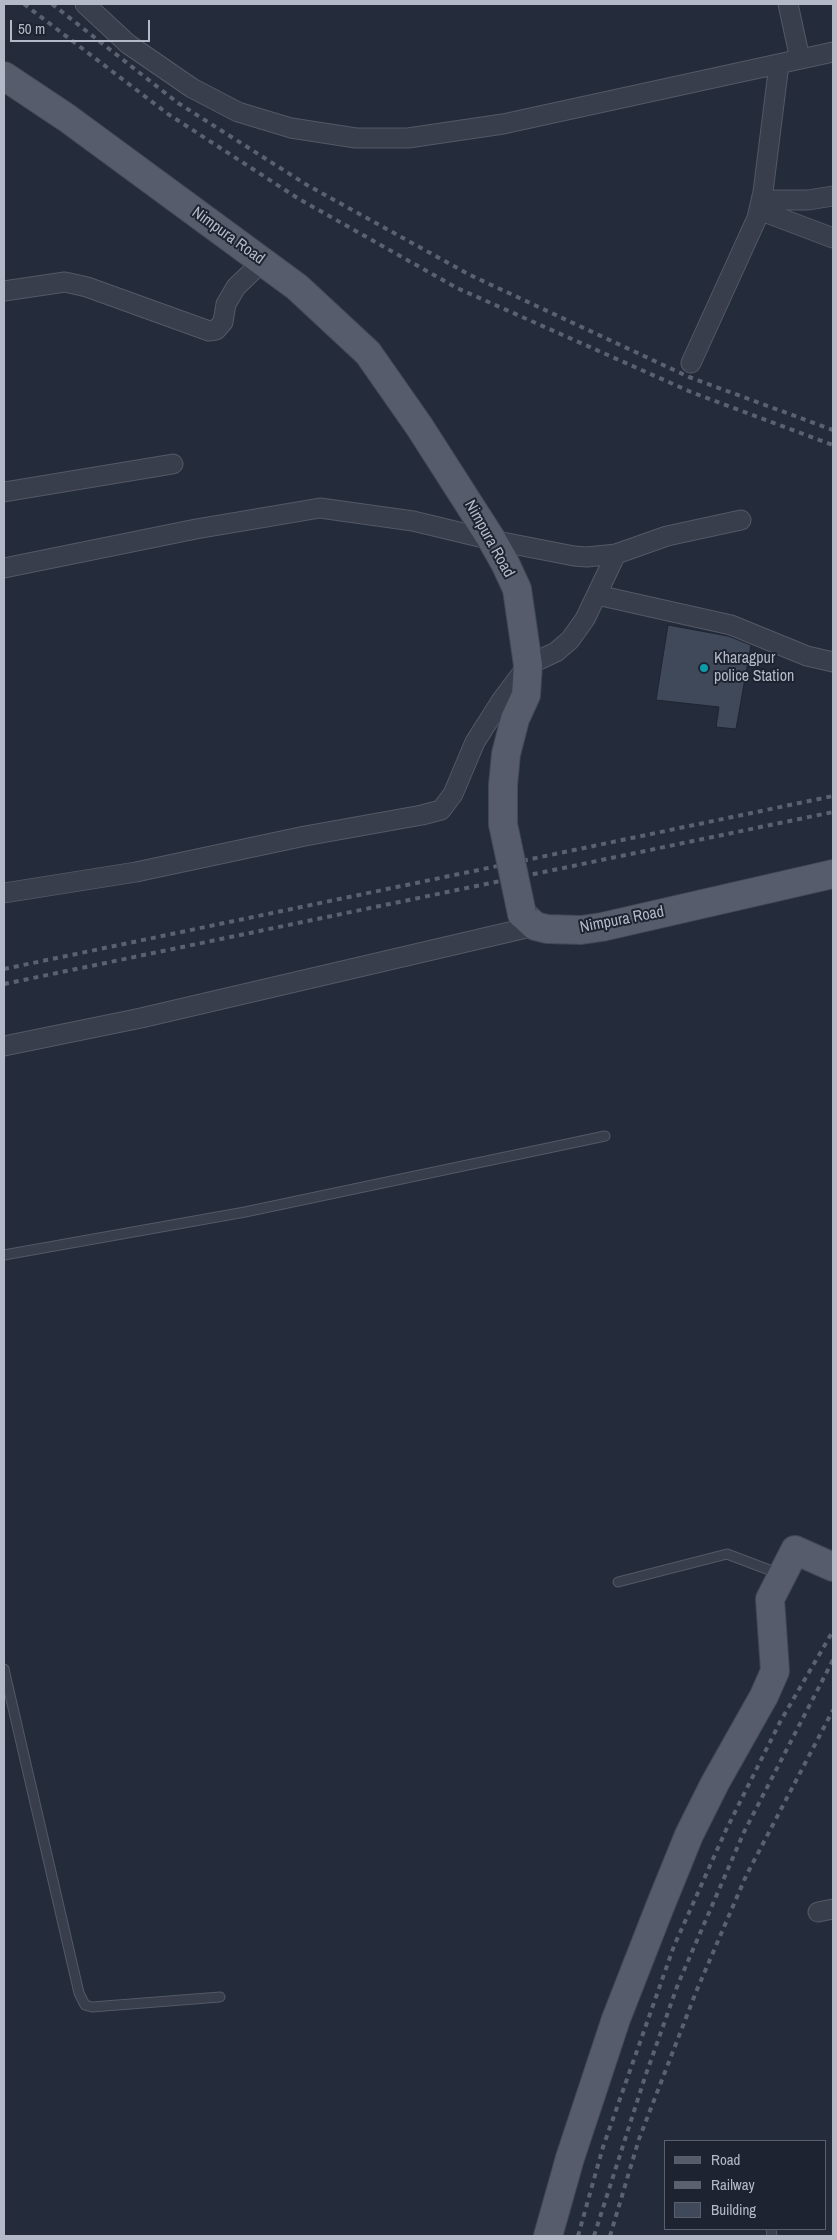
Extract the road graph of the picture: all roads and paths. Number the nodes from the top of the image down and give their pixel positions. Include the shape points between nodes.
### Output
1 (86, 4) edge
2 (788, 4) edge
3 (833, 52) edge
4 (800, 59) junction
5 (779, 64) junction
6 (4, 76) edge
7 (833, 196) edge
8 (760, 205) junction
9 (833, 238) edge
10 (262, 262) junction
11 (4, 291) edge
12 (691, 363) dead end
13 (173, 464) dead end
14 (4, 492) edge
15 (741, 520) dead end
16 (492, 540) junction
17 (616, 554) junction
18 (4, 568) edge
19 (597, 595) junction
20 (833, 662) edge
21 (528, 665) junction
22 (833, 874) edge
23 (4, 893) edge
24 (529, 920) junction
25 (4, 1046) edge
26 (605, 1136) dead end
27 (4, 1255) edge
28 (833, 1567) edge
29 (783, 1575) junction
30 (618, 1582) dead end
31 (4, 1669) edge
32 (220, 1997) dead end
33 (548, 2236) edge

1 - 5 street via 128,44 192,88 238,112 291,128 356,138 408,138 504,124
2 - 4 street
3 - 4 street
4 - 5 street
5 - 8 street
6 - 10 main road, Nimpura Road via 67,118
7 - 8 street
8 - 9 street
8 - 12 street
10 - 11 street via 236,287 216,330 65,282
10 - 16 main road, Nimpura Road via 297,287 368,353
13 - 14 street
15 - 17 street via 667,536
16 - 17 street via 574,556
16 - 18 street via 412,521 320,508
16 - 21 main road, Nimpura Road via 516,589
17 - 19 street
19 - 20 street via 732,625 807,656
19 - 21 street via 586,620 570,640 556,652
21 - 23 street via 475,742 453,794 441,810 136,872
21 - 24 main road, Nimpura Road, bridge via 526,695 515,719 506,754 503,785 504,824
22 - 24 main road, Nimpura Road via 602,927 547,929
24 - 25 street via 141,1018
26 - 27 lane via 245,1212
28 - 29 main road via 795,1550
29 - 30 lane via 727,1554
29 - 33 main road via 770,1599 775,1671 715,1783 659,1909 616,2019
31 - 32 lane via 79,1993 85,2005

